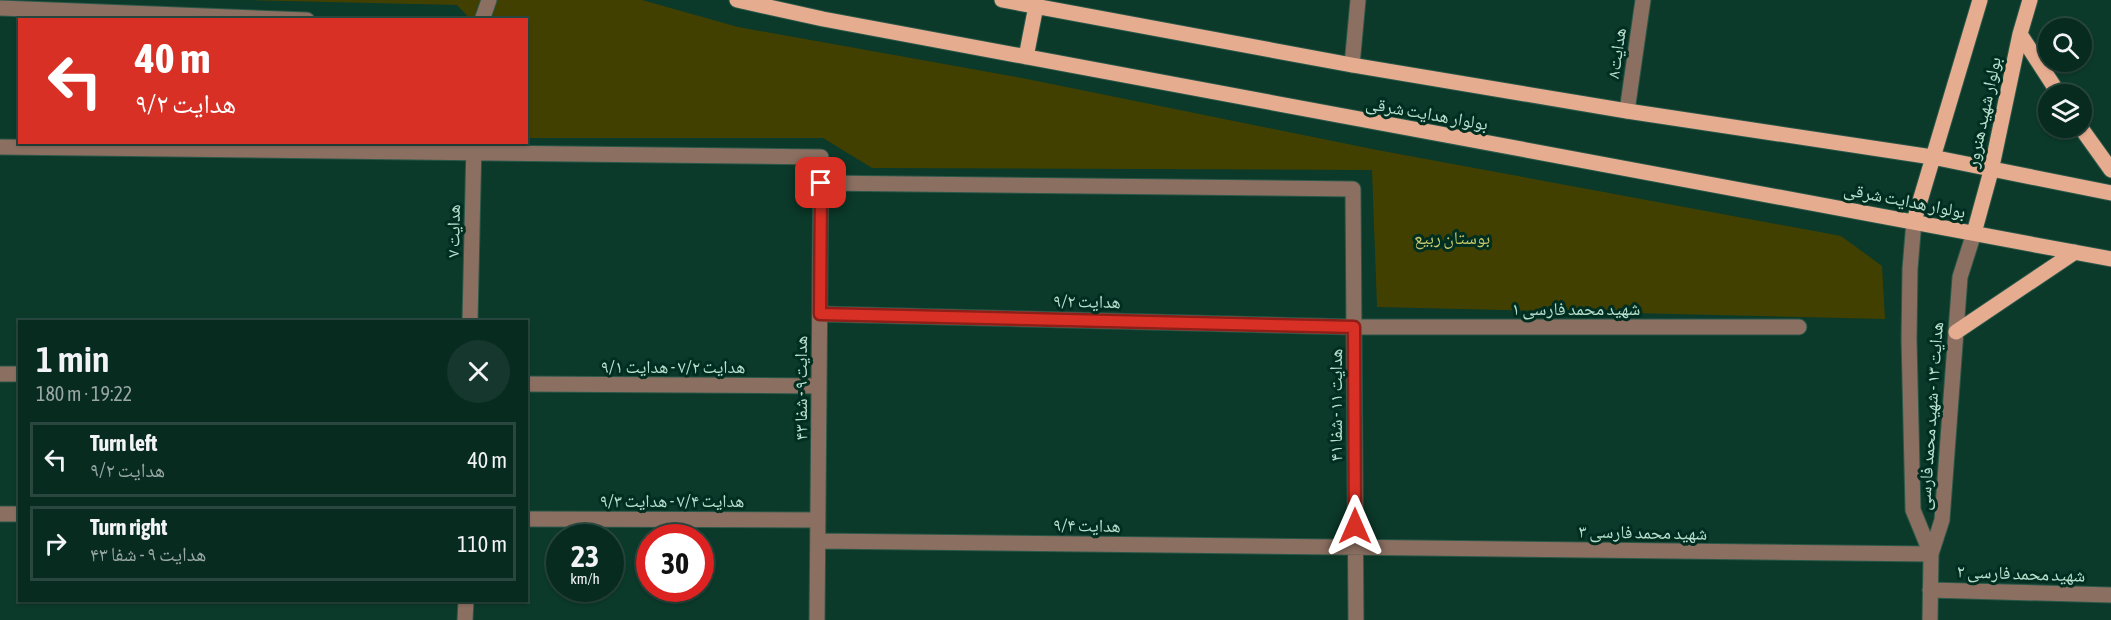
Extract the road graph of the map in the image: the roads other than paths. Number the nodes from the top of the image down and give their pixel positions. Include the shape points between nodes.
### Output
1 (477, 0) edge
2 (489, 0) edge
3 (737, 0) edge
4 (1002, 0) edge
5 (1358, 0) edge
6 (1643, 0) edge
7 (1980, 0) edge
8 (2030, 0) edge
9 (1036, 6) junction
10 (0, 8) edge
11 (256, 18) edge
12 (480, 18) edge
13 (481, 18) edge
14 (2020, 34) junction
15 (1026, 57) junction
16 (1352, 65) junction
17 (2052, 84) edge
18 (1627, 111) junction
19 (2088, 138) edge
20 (0, 147) edge
21 (474, 148) edge
22 (1932, 158) junction
23 (2111, 170) edge
24 (1992, 171) junction
25 (821, 183) junction
26 (2111, 193) edge
27 (1914, 221) junction
28 (1974, 233) junction
29 (2075, 252) junction
30 (2111, 260) edge
31 (820, 314) junction
32 (471, 320) edge
33 (1354, 327) junction
34 (1799, 327) dead end
35 (1956, 332) junction
36 (0, 374) edge
37 (18, 374) edge
38 (528, 384) edge
39 (819, 386) junction
40 (0, 514) edge
41 (18, 514) edge
42 (528, 519) edge
43 (818, 520) junction
44 (818, 541) junction
45 (1355, 548) junction
46 (1931, 554) junction
47 (1930, 590) junction
48 (2111, 595) edge
49 (465, 602) edge
50 (465, 620) edge
51 (817, 620) edge
52 (1356, 620) edge
53 (1930, 620) edge

1 - 12 street
2 - 13 street
3 - 15 main road, بولوار هدایت شرقی
4 - 9 main road, بولوار هدایت شرقی
5 - 16 street
6 - 18 street, هدایت۸
7 - 22 main road, بولوار شهید هنرور
8 - 14 main road, بولوار شهید هنرور
9 - 15 main road
9 - 16 main road, بولوار هدایت شرقی
10 - 11 street
14 - 17 main road
14 - 24 main road, بولوار شهید هنرور
15 - 27 main road, بولوار هدایت شرقی
16 - 18 main road, بولوار هدایت شرقی
18 - 22 main road, بولوار هدایت شرقی
19 - 23 main road
20 - 21 street
21 - 25 street, هدایت ۹ - شفا ۴۳ via 822,157
21 - 32 street, هدایت ۷
22 - 24 main road, بولوار هدایت شرقی
22 - 27 main road, بولوار شهید هنرور
24 - 26 main road, بولوار هدایت شرقی
24 - 28 main road, بولوار شهید هنرور
25 - 31 street, هدایت ۹ - شفا ۴۳
25 - 33 street, هدایت ۱۱ - شفا ۴۱ via 1353,189
27 - 28 main road, بولوار هدایت شرقی
27 - 46 street, هدایت ۱۳ - شهید محمد فارسی via 1909,339 1913,510
28 - 29 main road, بولوار هدایت شرقی
28 - 35 street, هدایت ۱۳ - شهید محمد فارسی via 1960,277
29 - 30 main road, بولوار هدایت شرقی
29 - 35 main road
31 - 33 street, هدایت ۹/۲
31 - 39 street, هدایت ۹ - شفا ۴۳
33 - 34 street, شهید محمد فارسی ۱
33 - 45 street, هدایت ۱۱ - شفا ۴۱
35 - 46 street, هدایت ۱۳ - شهید محمد فارسی via 1942,520
36 - 37 street
38 - 39 street, هدایت ۷/۲ - هدایت ۹/۱
39 - 43 street, هدایت ۹ - شفا ۴۳
40 - 41 street
42 - 43 street, هدایت ۷/۴ - هدایت ۹/۳
43 - 44 street, هدایت ۹ - شفا ۴۳
44 - 45 street, هدایت ۹/۴
44 - 51 street, هدایت ۹ - شفا ۴۳
45 - 46 street, شهید محمد فارسی ۳
45 - 52 street, هدایت ۱۱ - شفا ۴۱
46 - 47 street
47 - 48 street, شهید محمد فارسی ۲
47 - 53 street
49 - 50 street

